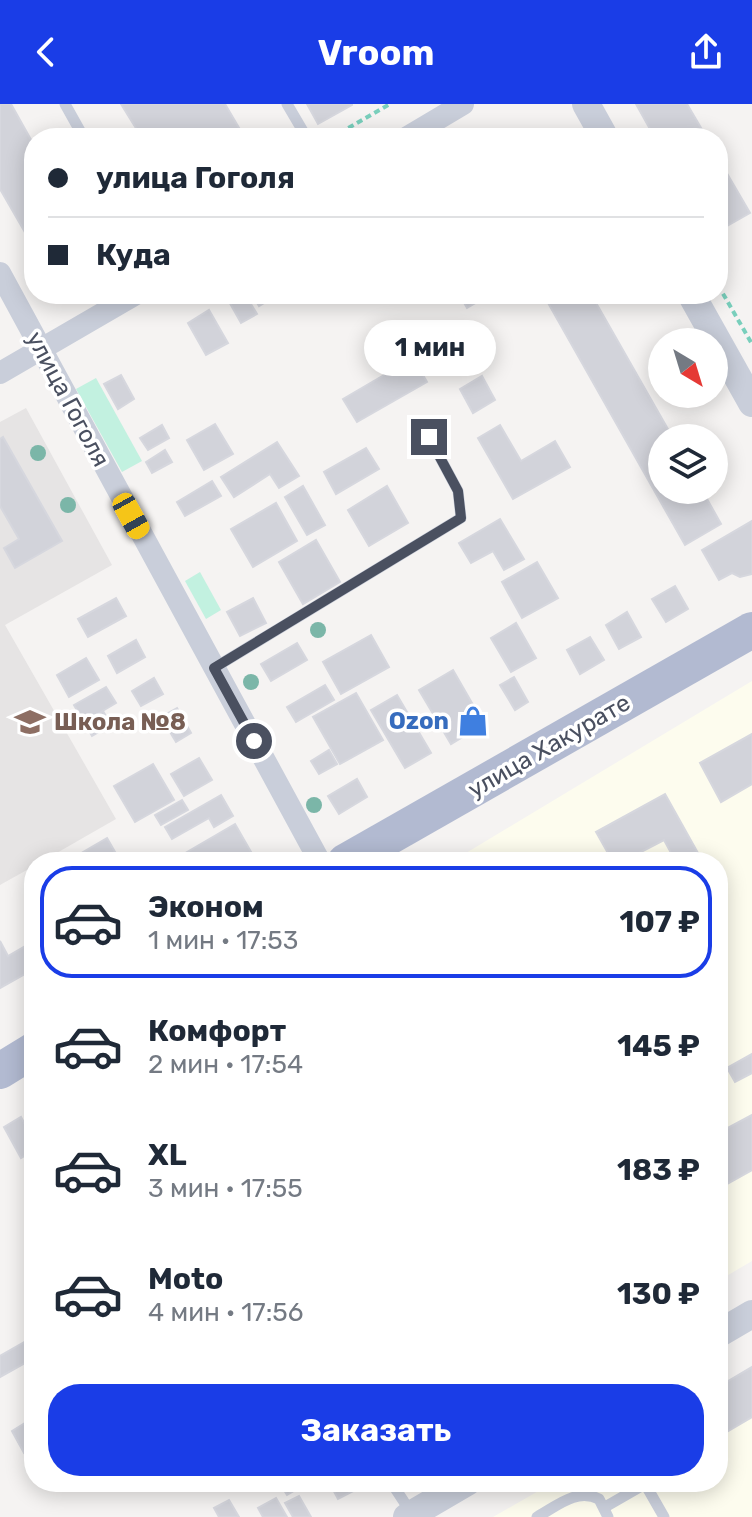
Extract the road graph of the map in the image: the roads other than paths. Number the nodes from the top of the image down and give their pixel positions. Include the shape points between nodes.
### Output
1 (65, 104) edge
2 (287, 104) edge
3 (463, 104) edge
4 (586, 104) edge
5 (78, 128) edge
6 (301, 128) edge
7 (423, 128) edge
8 (599, 128) edge
9 (0, 273) edge
10 (119, 304) edge
11 (697, 304) edge
12 (40, 350) junction
13 (0, 373) edge
14 (752, 403) edge
15 (429, 437) dead end
16 (752, 630) edge
17 (214, 668) junction
18 (315, 852) edge
19 (363, 852) edge
20 (24, 1056) edge
21 (0, 1071) edge
22 (752, 1314) edge
23 (728, 1328) edge
24 (397, 1492) edge
25 (450, 1492) edge
26 (633, 1492) edge
27 (649, 1492) edge
28 (607, 1512) edge
29 (410, 1516) edge
30 (537, 1517) edge
31 (664, 1517) edge

1 - 5 lane
2 - 6 lane
3 - 7 street
4 - 8 street
9 - 12 street, улица Гоголя
10 - 12 street
11 - 14 street
12 - 13 street
12 - 17 street, улица Гоголя
15 - 17 lane via 458,491 461,518
16 - 19 main road, улица Хакурате
17 - 18 street, улица Гоголя
20 - 21 main road
22 - 23 street
24 - 29 lane
25 - 29 street
26 - 28 lane
27 - 31 lane
28 - 30 lane via 592,1496 576,1495

